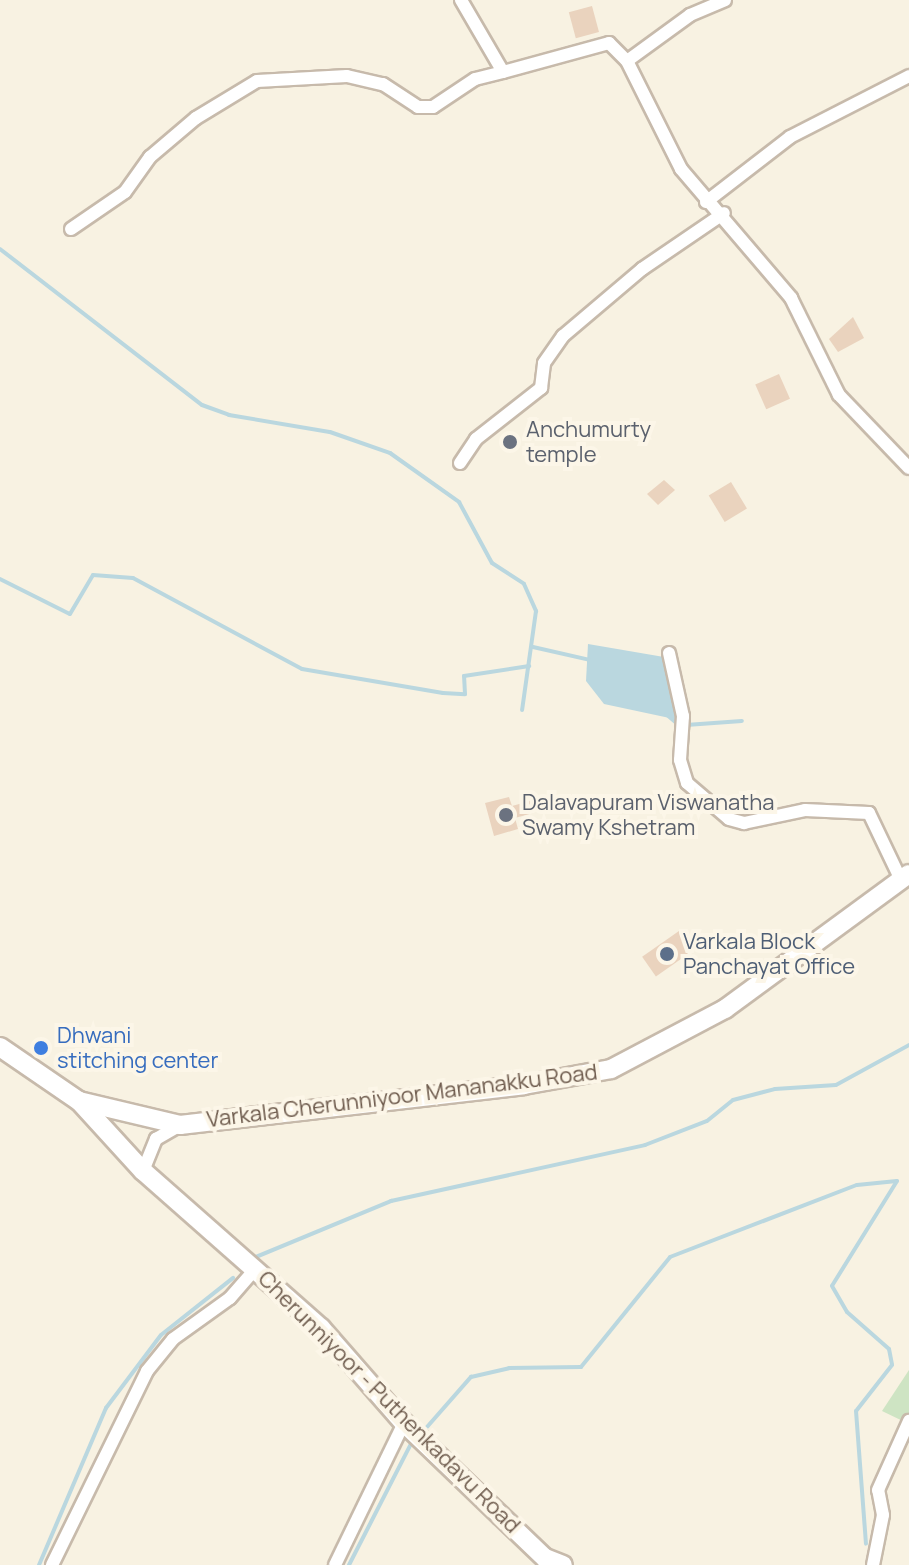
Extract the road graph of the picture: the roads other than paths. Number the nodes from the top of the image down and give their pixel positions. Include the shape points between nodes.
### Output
1 (461, 0) edge
2 (725, 0) edge
3 (627, 61) junction
4 (503, 72) junction
5 (909, 76) edge
6 (706, 202) junction
7 (724, 213) junction
8 (71, 229) dead end
9 (460, 463) dead end
10 (909, 468) edge
11 (669, 653) dead end
12 (905, 877) edge
13 (0, 1047) edge
14 (79, 1101) junction
15 (180, 1125) junction
16 (143, 1171) junction
17 (255, 1269) junction
18 (909, 1421) edge
19 (404, 1423) junction
20 (545, 1561) edge
21 (52, 1565) edge
22 (335, 1565) edge
23 (563, 1565) edge
24 (873, 1565) edge

1 - 4 street
2 - 3 street via 690,15
3 - 4 street via 609,43
3 - 6 street via 681,169
4 - 8 street via 475,79 433,107 418,107 383,84 347,76 257,81 196,118 150,157 125,192
5 - 6 street via 790,137
6 - 7 street
7 - 9 street via 642,269 563,336 544,363 541,388 476,439
7 - 10 street via 791,298 839,395
11 - 12 street via 686,735 680,760 687,783 729,819 744,823 847,807 869,813
12 - 15 main road, Varkala Cherunniyoor Mananakku Road via 725,1009 619,1067 524,1085
13 - 14 main road, Varkala Cherunniyoor Mananakku Road
14 - 15 main road, Varkala Cherunniyoor Mananakku Road
14 - 16 main road, Cherunniyoor - Puthenkadavu Road
15 - 16 street via 156,1139
16 - 17 main road, Cherunniyoor - Puthenkadavu Road
17 - 19 main road, Cherunniyoor - Puthenkadavu Road via 321,1328
17 - 21 street via 230,1298 173,1339 147,1371
18 - 24 street via 878,1490 883,1515
19 - 20 main road, Cherunniyoor - Puthenkadavu Road
19 - 22 street
20 - 23 main road, Cherunniyoor - Puthenkadavu Road

